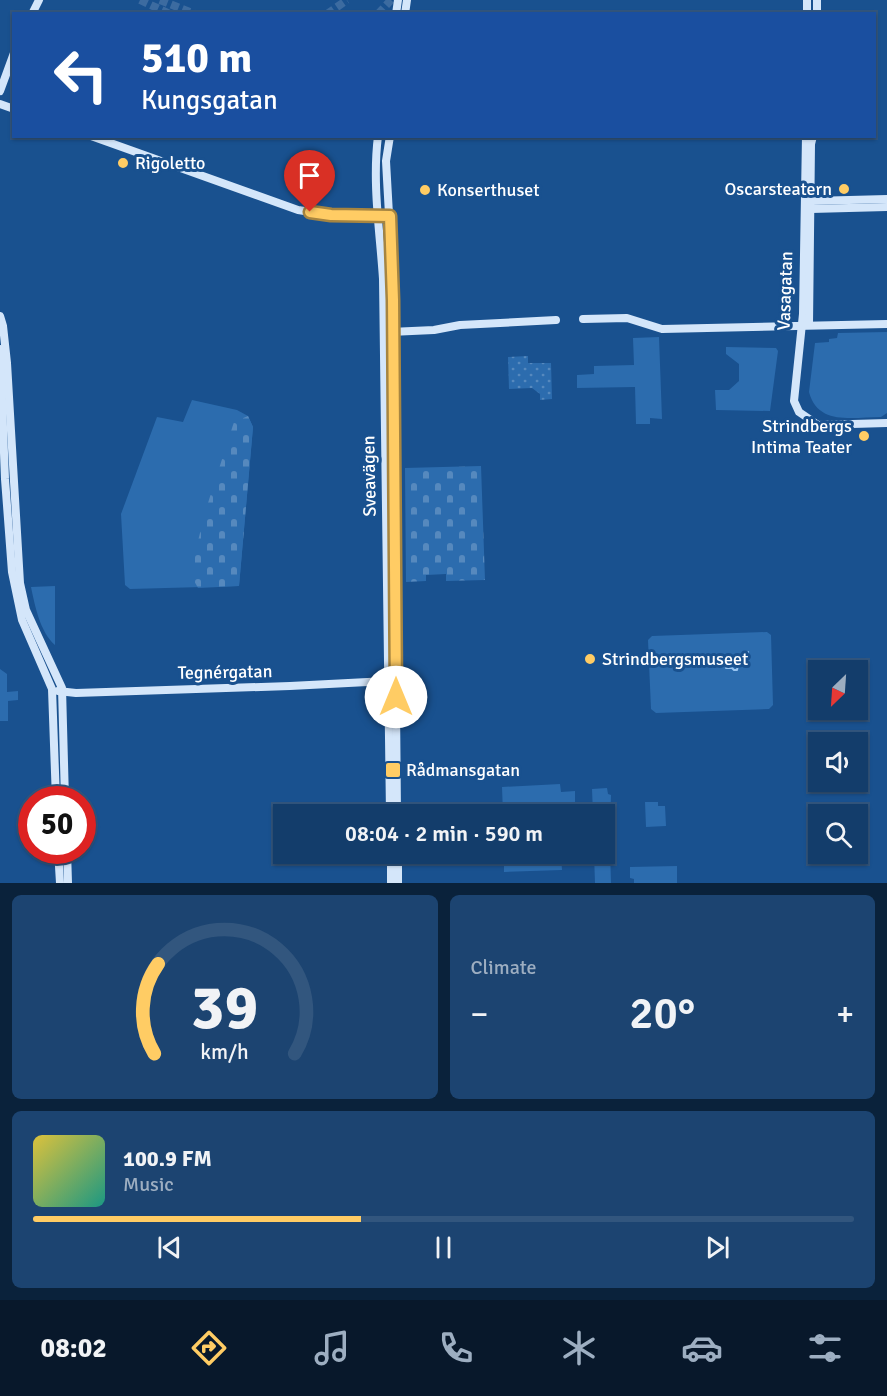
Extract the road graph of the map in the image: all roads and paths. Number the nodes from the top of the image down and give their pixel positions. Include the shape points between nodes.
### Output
1 (12, 58) edge
2 (0, 90) edge
3 (97, 138) edge
4 (378, 138) edge
5 (384, 138) edge
6 (390, 138) edge
7 (806, 138) edge
8 (812, 138) edge
9 (386, 161) junction
10 (887, 199) edge
11 (808, 205) junction
12 (887, 207) edge
13 (378, 216) junction
14 (390, 216) junction
15 (0, 316) edge
16 (583, 319) dead end
17 (556, 320) dead end
18 (887, 324) edge
19 (806, 325) junction
20 (388, 330) junction
21 (0, 340) edge
22 (887, 423) edge
23 (56, 672) junction
24 (48, 678) junction
25 (387, 681) junction
26 (52, 689) junction
27 (62, 693) junction
28 (55, 786) edge
29 (65, 786) edge
30 (390, 804) edge
31 (397, 804) edge
32 (59, 864) edge
33 (67, 864) edge
34 (391, 864) edge
35 (398, 864) edge
36 (60, 883) edge
37 (68, 883) edge
38 (391, 883) edge
39 (398, 883) edge

1 - 2 street
3 - 13 street via 286,206 331,215
4 - 13 street, Sveavägen
5 - 9 street
6 - 9 street, Sveavägen
7 - 11 street, Vasagatan
8 - 11 street, Vasagatan
9 - 14 street, Sveavägen
10 - 11 street
11 - 12 street
11 - 19 street, Vasagatan
13 - 14 street
13 - 20 street, Sveavägen
14 - 20 street, Sveavägen
15 - 23 street via 5,338 20,583 26,610
16 - 19 street via 627,318 662,329
17 - 20 street
18 - 19 street
19 - 22 street, Vasagatan via 794,401 799,412 814,424 827,426
20 - 25 street, Sveavägen
20 - 31 street, Sveavägen
21 - 24 street via 13,584 25,630
23 - 24 street
23 - 27 street
24 - 26 street
25 - 27 street, Tegnérgatan
25 - 30 street, Sveavägen
26 - 27 street
26 - 28 street
27 - 29 street
32 - 36 street
33 - 37 street
34 - 38 street
35 - 39 street

